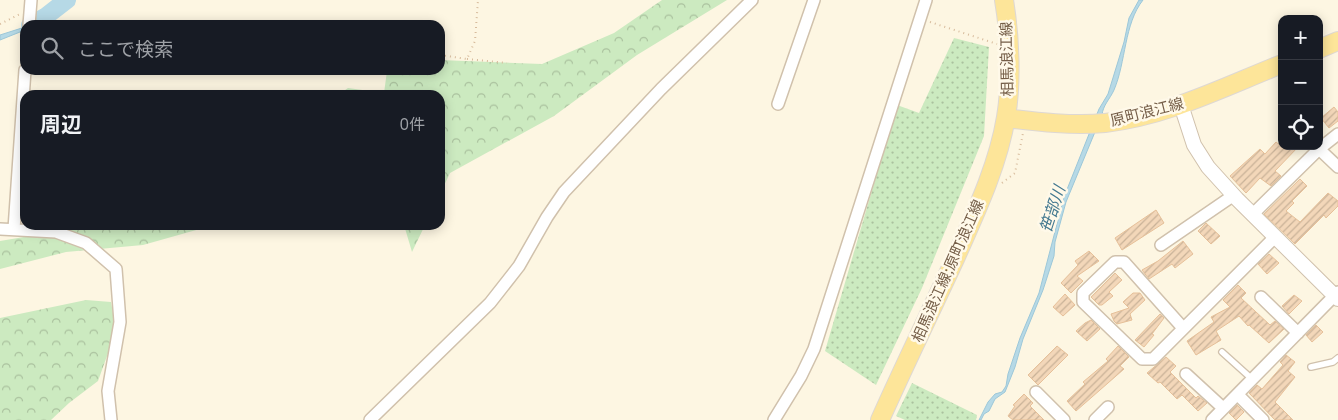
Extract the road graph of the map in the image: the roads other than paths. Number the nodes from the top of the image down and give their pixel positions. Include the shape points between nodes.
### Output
1 (752, 0) edge
2 (814, 0) edge
3 (926, 0) edge
4 (1004, 0) edge
5 (31, 7) edge
6 (30, 20) edge
7 (1338, 41) edge
8 (1323, 47) edge
9 (1278, 66) edge
10 (25, 75) edge
11 (24, 90) edge
12 (778, 104) dead end
13 (1181, 105) junction
14 (1006, 118) junction
15 (1338, 134) edge
16 (20, 142) edge
17 (1323, 145) edge
18 (1317, 150) edge
19 (1321, 150) edge
20 (1338, 167) edge
21 (1234, 195) junction
22 (1253, 214) junction
23 (0, 229) edge
24 (14, 229) junction
25 (20, 229) edge
26 (28, 230) edge
27 (1275, 236) junction
28 (1161, 245) dead end
29 (1337, 295) edge
30 (1261, 297) dead end
31 (1183, 328) junction
32 (1298, 333) junction
33 (1222, 352) dead end
34 (1338, 358) edge
35 (1311, 367) dead end
36 (1186, 374) dead end
37 (1252, 379) junction
38 (1036, 392) dead end
39 (1238, 394) junction
40 (1108, 407) dead end
41 (1219, 416) edge
42 (111, 420) edge
43 (370, 420) edge
44 (774, 420) edge
45 (880, 420) edge
46 (1064, 420) edge
47 (1095, 420) edge
48 (1263, 420) edge

1 - 43 street via 654,96 570,185 519,266 490,303
2 - 12 street
3 - 44 street via 814,349
4 - 14 main road, 相馬浪江線 via 1009,97
5 - 6 street
7 - 8 main road
9 - 13 main road, 原町浪江線
10 - 11 street
13 - 14 main road, 原町浪江線 via 1104,123
13 - 21 street via 1198,153
14 - 45 main road, 相馬浪江線;原町浪江線 via 996,158 966,233
15 - 17 street
16 - 24 street
18 - 22 street
19 - 20 street
21 - 22 street
21 - 28 street
22 - 27 street
23 - 24 street
24 - 25 street
26 - 42 street via 56,232 86,242 116,268 120,322 108,391
27 - 29 street
27 - 31 street
29 - 32 street
30 - 32 street
31 - 31 street via 1153,359 1142,359 1084,302 1083,292 1115,262 1124,262
32 - 37 street
33 - 37 lane
34 - 35 lane
36 - 41 street
37 - 39 street
38 - 46 street
39 - 41 street
39 - 48 street
40 - 47 street

